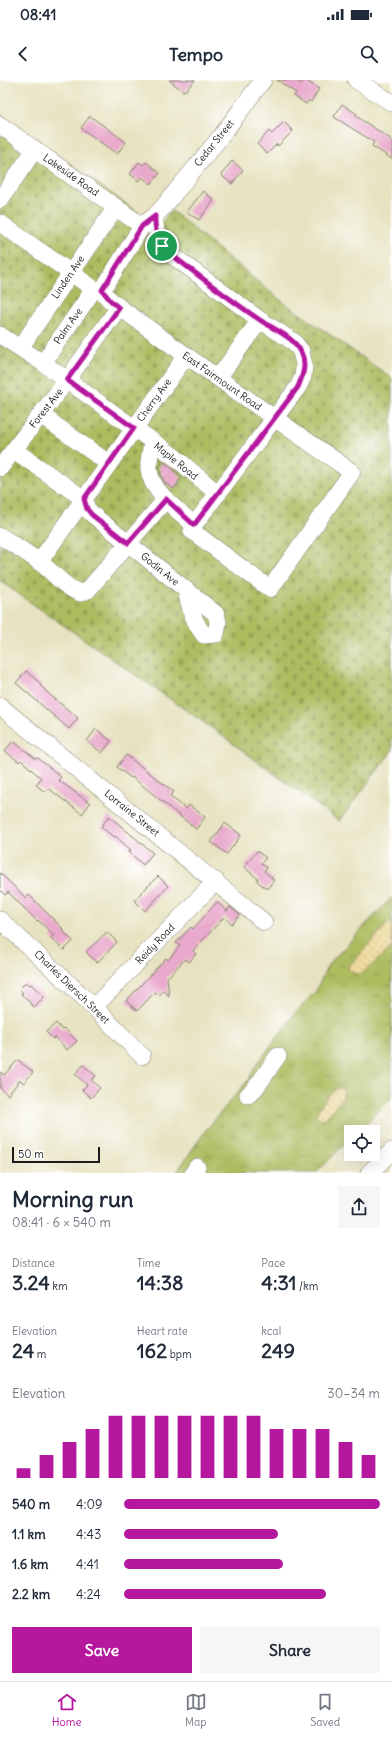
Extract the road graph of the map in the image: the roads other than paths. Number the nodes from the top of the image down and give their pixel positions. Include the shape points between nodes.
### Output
1 (263, 80) edge
2 (356, 80) edge
3 (392, 103) edge
4 (0, 125) edge
5 (34, 149) junction
6 (0, 200) edge
7 (116, 207) junction
8 (154, 216) junction
9 (0, 223) edge
10 (71, 272) junction
11 (98, 290) junction
12 (119, 308) junction
13 (260, 320) junction
14 (0, 335) edge
15 (20, 348) junction
16 (186, 356) junction
17 (43, 363) junction
18 (218, 378) junction
19 (67, 380) junction
20 (41, 415) junction
21 (274, 418) junction
22 (134, 428) junction
23 (152, 441) junction
24 (14, 450) junction
25 (108, 463) junction
26 (0, 468) edge
27 (218, 494) junction
28 (84, 499) junction
29 (166, 499) junction
30 (193, 528) junction
31 (0, 536) edge
32 (128, 543) junction
33 (39, 562) junction
34 (186, 590) dead end
35 (0, 706) edge
36 (216, 881) junction
37 (0, 920) edge
38 (264, 922) dead end
39 (94, 1007) junction
40 (142, 1056) dead end
41 (278, 1056) dead end
42 (248, 1095) dead end
43 (392, 1151) edge
44 (368, 1173) edge

1 - 8 street, Cedar Street via 222,135
2 - 3 street
4 - 5 street, Lakeside Road
5 - 6 street
5 - 7 street, Lakeside Road
7 - 8 street, Lakeside Road
7 - 10 street, Linden Ave
8 - 11 street, Cedar Street
8 - 13 street via 154,226 162,246
9 - 10 street, East Fairmount Road
10 - 11 street, East Fairmount Road
10 - 15 street, Linden Ave
11 - 12 street, East Fairmount Road
11 - 17 street, Palm Ave
12 - 16 street, East Fairmount Road
12 - 19 street, Forest Ave
13 - 18 street
13 - 21 street via 294,342 304,359 304,372 298,387
14 - 15 street, Maple Road
15 - 17 street, Maple Road
16 - 18 street, East Fairmount Road
16 - 22 street, Cherry Ave
17 - 19 street, Maple Road
18 - 21 street, East Fairmount Road
19 - 20 street, Forest Ave
19 - 22 street, Maple Road
20 - 24 street, Forest Ave
20 - 25 street
21 - 27 street
21 - 30 street, East Fairmount Road via 352,472 270,589
22 - 23 street, Maple Road
22 - 25 street, Cherry Ave
23 - 27 street, Maple Road via 184,464
23 - 29 street via 149,471 152,480
24 - 26 street, Forest Ave
24 - 28 street
25 - 28 street, Cherry Ave
27 - 30 street
28 - 32 street, Godin Ave via 92,515
28 - 33 street, Cherry Ave
29 - 30 street
29 - 32 street
31 - 33 street
32 - 33 street via 88,590 80,593
32 - 34 street, Godin Ave
35 - 36 street, Lorraine Street
36 - 38 street, Lorraine Street
36 - 39 street, Reidy Road
37 - 39 street, Charles Diersch Street
39 - 40 street, Charles Diersch Street
41 - 42 street via 257,1088
43 - 44 street

